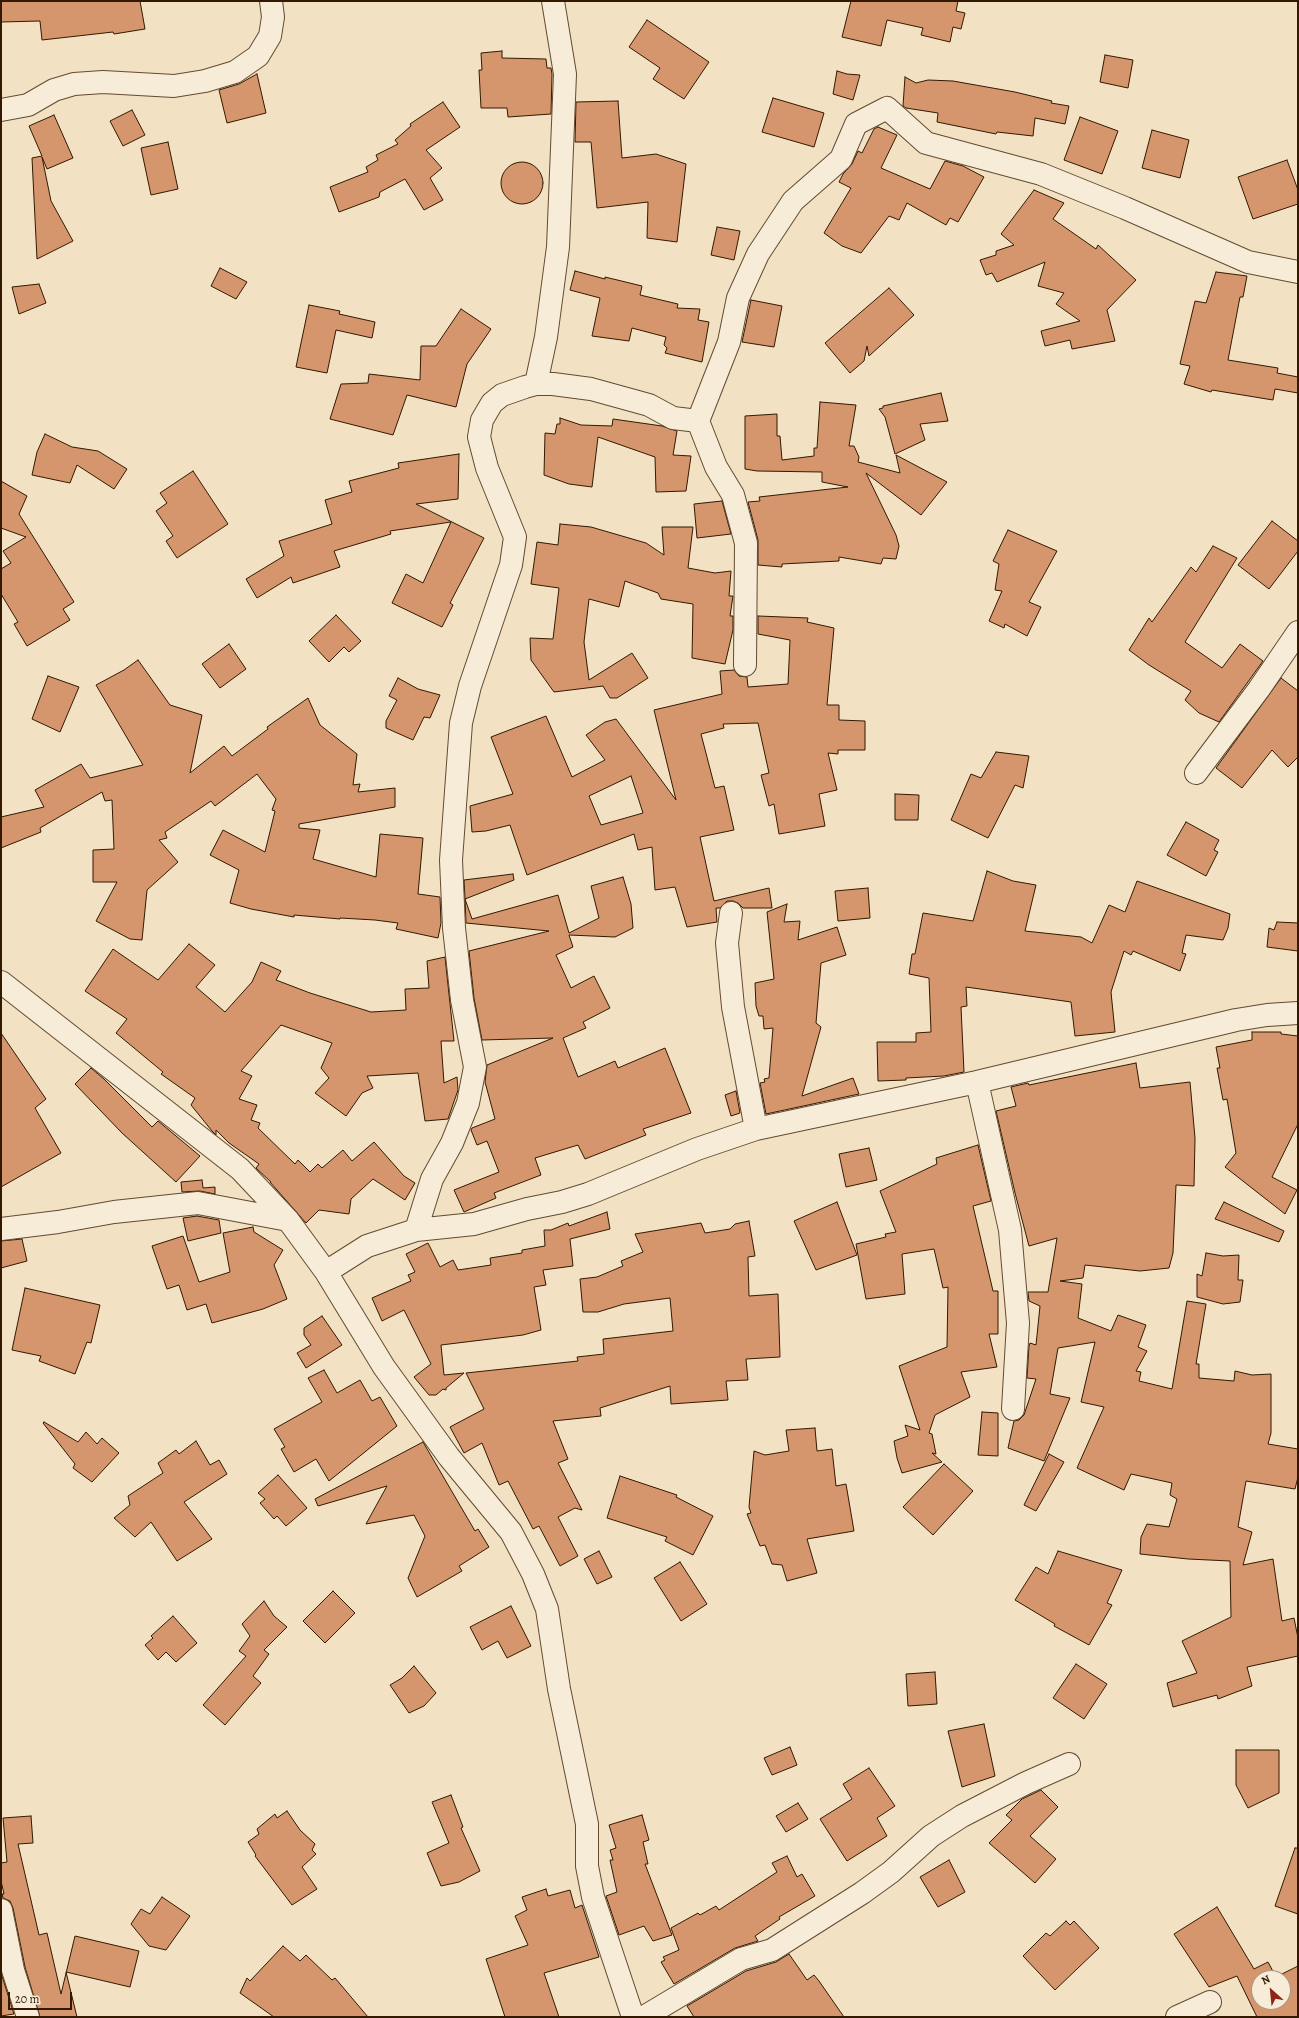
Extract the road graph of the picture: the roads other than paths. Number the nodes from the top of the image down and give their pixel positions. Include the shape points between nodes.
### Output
1 (271, 1) edge
2 (554, 1) edge
3 (1, 110) edge
4 (1298, 272) edge
5 (536, 384) junction
6 (698, 421) junction
7 (1298, 632) edge
8 (745, 665) dead end
9 (1196, 773) dead end
10 (731, 913) dead end
11 (1, 982) edge
12 (1298, 1013) edge
13 (977, 1082) junction
14 (756, 1129) junction
15 (288, 1220) junction
16 (1, 1229) edge
17 (416, 1230) junction
18 (326, 1272) junction
19 (1014, 1410) dead end
20 (1069, 1764) dead end
21 (1, 1910) edge
22 (1210, 2002) dead end
23 (28, 2017) edge
24 (633, 2017) edge
25 (644, 2017) edge
26 (1177, 2017) edge

1 - 3 street via 274,17 270,36 258,56 235,72 205,81 174,86 103,82 74,84 54,90 28,105
2 - 5 street via 565,74 558,246 546,337
4 - 6 street via 1248,262 1041,174 926,143 887,108 856,124 841,158 793,201 758,254 738,298 729,342
5 - 6 street via 592,388 649,405 673,418
5 - 17 street via 502,394 492,402 482,420 479,437 487,468 515,537 511,565 460,723 451,860 454,928 462,1000 475,1067 468,1103 452,1142 432,1179
6 - 8 street via 716,467 733,495 746,543
7 - 9 street
10 - 14 street via 727,943 733,1007
11 - 15 street via 240,1169
12 - 13 street via 1236,1020
13 - 14 street
13 - 19 street via 1010,1230 1018,1323
14 - 17 street via 697,1149 588,1194 562,1202 474,1224
15 - 16 street via 198,1203 114,1212
15 - 18 street
17 - 18 street via 367,1246
18 - 24 street via 384,1367 449,1457 512,1532 533,1574 547,1609 559,1689 587,1824 587,1866 593,1896
20 - 25 street via 962,1816 931,1836 891,1872 862,1893 772,1950 742,1959
21 - 23 street via 13,1970
22 - 26 street

